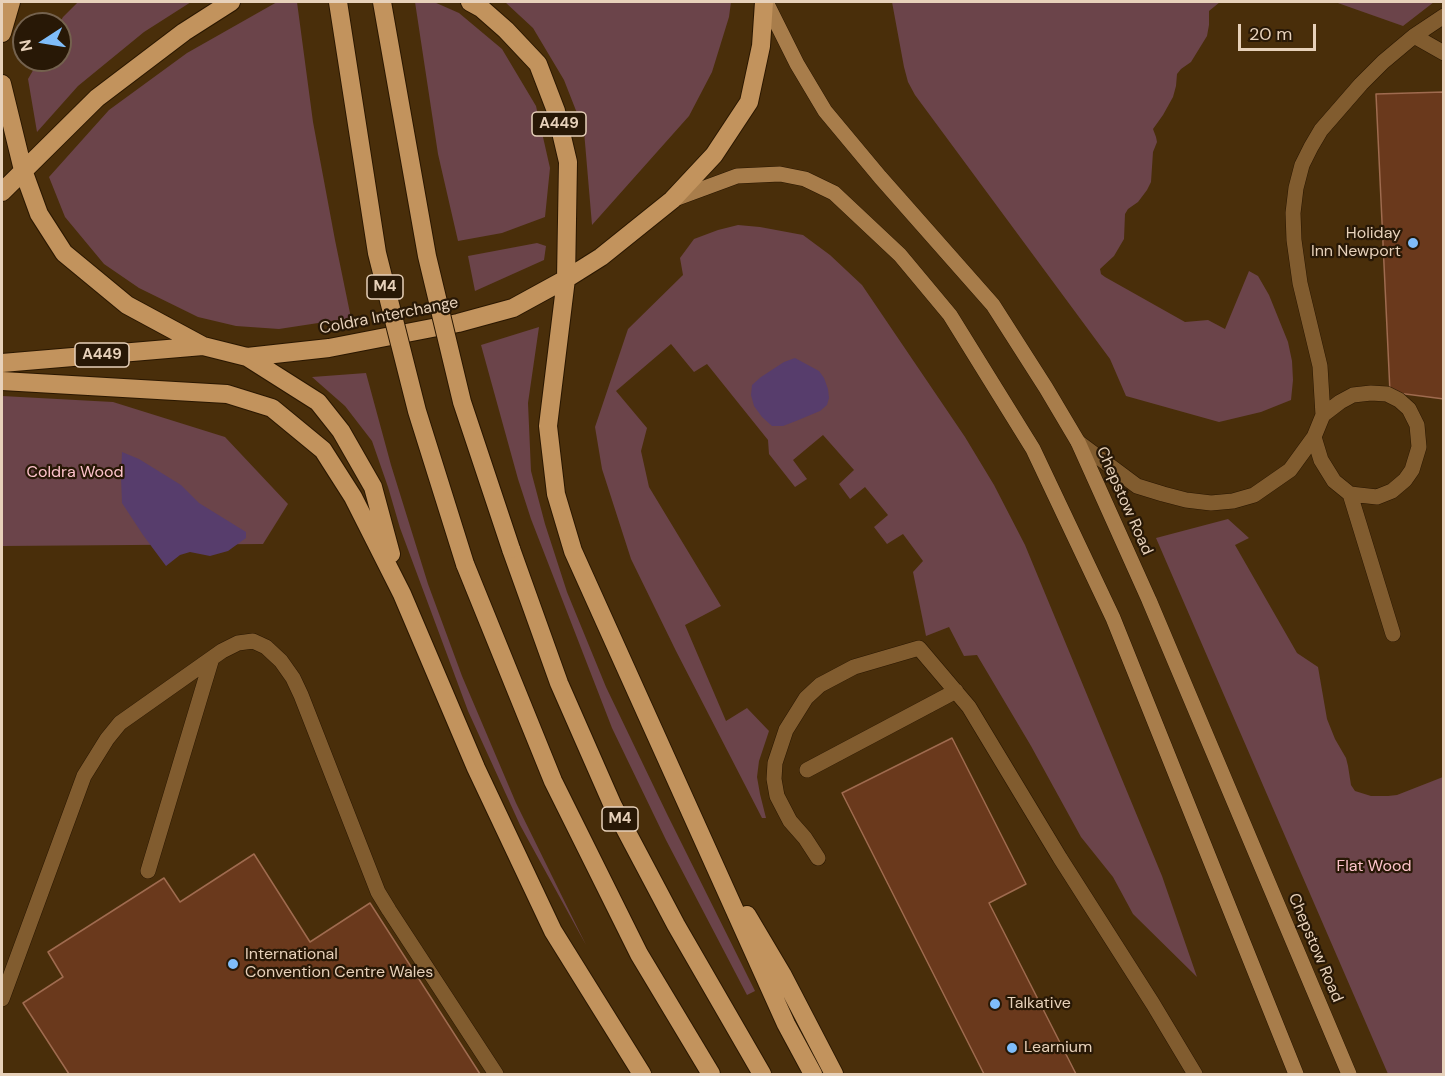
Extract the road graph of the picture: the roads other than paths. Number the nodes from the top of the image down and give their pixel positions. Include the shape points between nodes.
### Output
1 (11, 2) edge
2 (231, 2) edge
3 (338, 2) edge
4 (382, 2) edge
5 (470, 2) edge
6 (765, 2) edge
7 (1443, 16) edge
8 (2, 33) edge
9 (1413, 36) junction
10 (1443, 53) edge
11 (2, 84) edge
12 (23, 170) junction
13 (2, 192) edge
14 (672, 200) junction
15 (566, 279) junction
16 (203, 346) junction
17 (247, 357) junction
18 (2, 363) edge
19 (2, 381) edge
20 (1323, 415) junction
21 (1314, 437) junction
22 (1078, 442) junction
23 (1350, 494) junction
24 (402, 594) junction
25 (1393, 634) dead end
26 (212, 658) junction
27 (956, 691) junction
28 (807, 770) dead end
29 (699, 833) junction
30 (818, 858) dead end
31 (148, 871) dead end
32 (2, 999) edge
33 (496, 1074) edge
34 (642, 1074) edge
35 (711, 1074) edge
36 (762, 1074) edge
37 (813, 1074) edge
38 (834, 1074) edge
39 (1196, 1074) edge
40 (1296, 1074) edge
41 (1349, 1074) edge

1 - 8 highway
2 - 12 highway via 97,98
3 - 35 highway, M4, bridge via 377,253 417,411 465,564 553,781 639,954
4 - 36 highway, M4, bridge via 427,256 462,402 511,549 559,683 613,806
5 - 15 highway, A449 via 506,30 538,64 556,111 568,162
6 - 14 highway, Coldra Interchange via 761,46 749,102 714,154
6 - 22 main road, Chepstow Road via 825,111 993,304
7 - 9 lane
9 - 10 lane
9 - 20 lane via 1361,84 1321,130 1302,165 1296,188 1296,262 1317,348
11 - 12 highway, Coldra Interchange
12 - 13 highway
12 - 16 highway, Coldra Interchange via 39,214 64,253 127,305
14 - 15 highway, Coldra Interchange via 601,257
14 - 40 main road via 737,176 780,174 805,179 834,192 900,255 950,315 1033,449 1113,618
15 - 17 highway, Coldra Interchange via 513,308 458,323 329,348
15 - 29 highway via 548,426 556,494 573,551
16 - 17 highway, Coldra Interchange
16 - 18 highway, A449
17 - 24 highway via 318,402 341,431 373,488
19 - 24 highway via 227,394 272,408 322,450 353,496
20 - 21 lane
20 - 23 lane via 1353,395 1387,394 1400,400 1417,425 1419,447 1405,480 1377,497
21 - 22 lane via 1290,470 1270,485 1254,495 1211,502 1137,486
21 - 23 lane via 1321,460 1334,481
22 - 41 main road, Chepstow Road
23 - 25 lane
24 - 34 highway via 476,768 553,932
26 - 31 lane
26 - 32 lane via 120,723 84,776
26 - 33 lane via 238,643 253,640 281,660 301,695 378,892
27 - 28 lane
27 - 30 lane via 919,648 854,667 820,685 806,698 786,730 774,779 783,809
27 - 39 lane
29 - 37 highway via 786,1024
29 - 38 highway via 782,974

